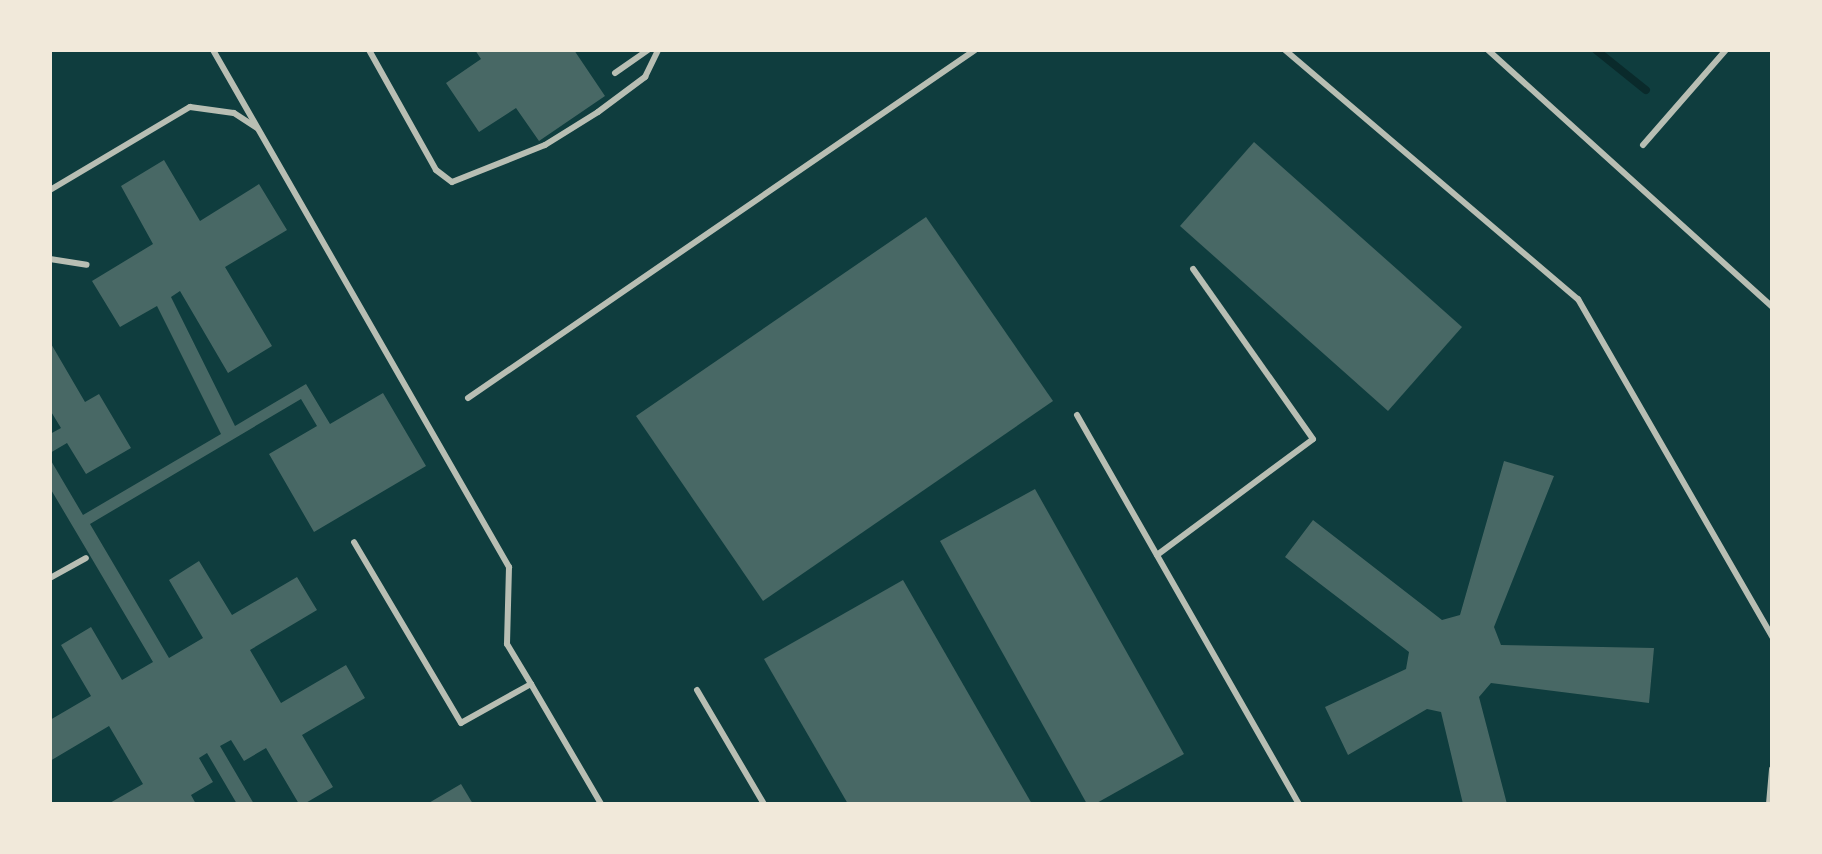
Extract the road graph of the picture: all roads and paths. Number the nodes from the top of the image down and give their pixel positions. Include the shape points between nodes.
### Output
1 (213, 50) edge
2 (369, 50) edge
3 (648, 50) edge
4 (658, 50) edge
5 (975, 50) edge
6 (1285, 50) edge
7 (1488, 50) edge
8 (1726, 50) edge
9 (615, 73) dead end
10 (260, 130) junction
11 (1643, 145) dead end
12 (50, 190) edge
13 (50, 259) edge
14 (87, 265) dead end
15 (1193, 269) dead end
16 (1772, 307) edge
17 (468, 398) dead end
18 (1077, 415) dead end
19 (354, 542) dead end
20 (1157, 555) junction
21 (86, 558) dead end
22 (50, 578) edge
23 (1772, 637) edge
24 (531, 684) junction
25 (697, 690) dead end
26 (1772, 769) edge
27 (601, 804) edge
28 (764, 804) edge
29 (1299, 804) edge
30 (1769, 804) edge

1 - 10 lane
2 - 4 lane via 436,170 452,182 545,145 598,112 645,77
3 - 9 lane
5 - 17 lane
6 - 23 lane via 1578,299
7 - 16 lane
8 - 11 lane
10 - 12 lane via 234,113 190,107
10 - 24 lane via 509,567 507,644
13 - 14 lane
15 - 20 lane via 1313,439
18 - 20 lane
19 - 24 lane via 461,723
20 - 29 lane
21 - 22 lane
24 - 27 lane
25 - 28 lane
26 - 30 lane

